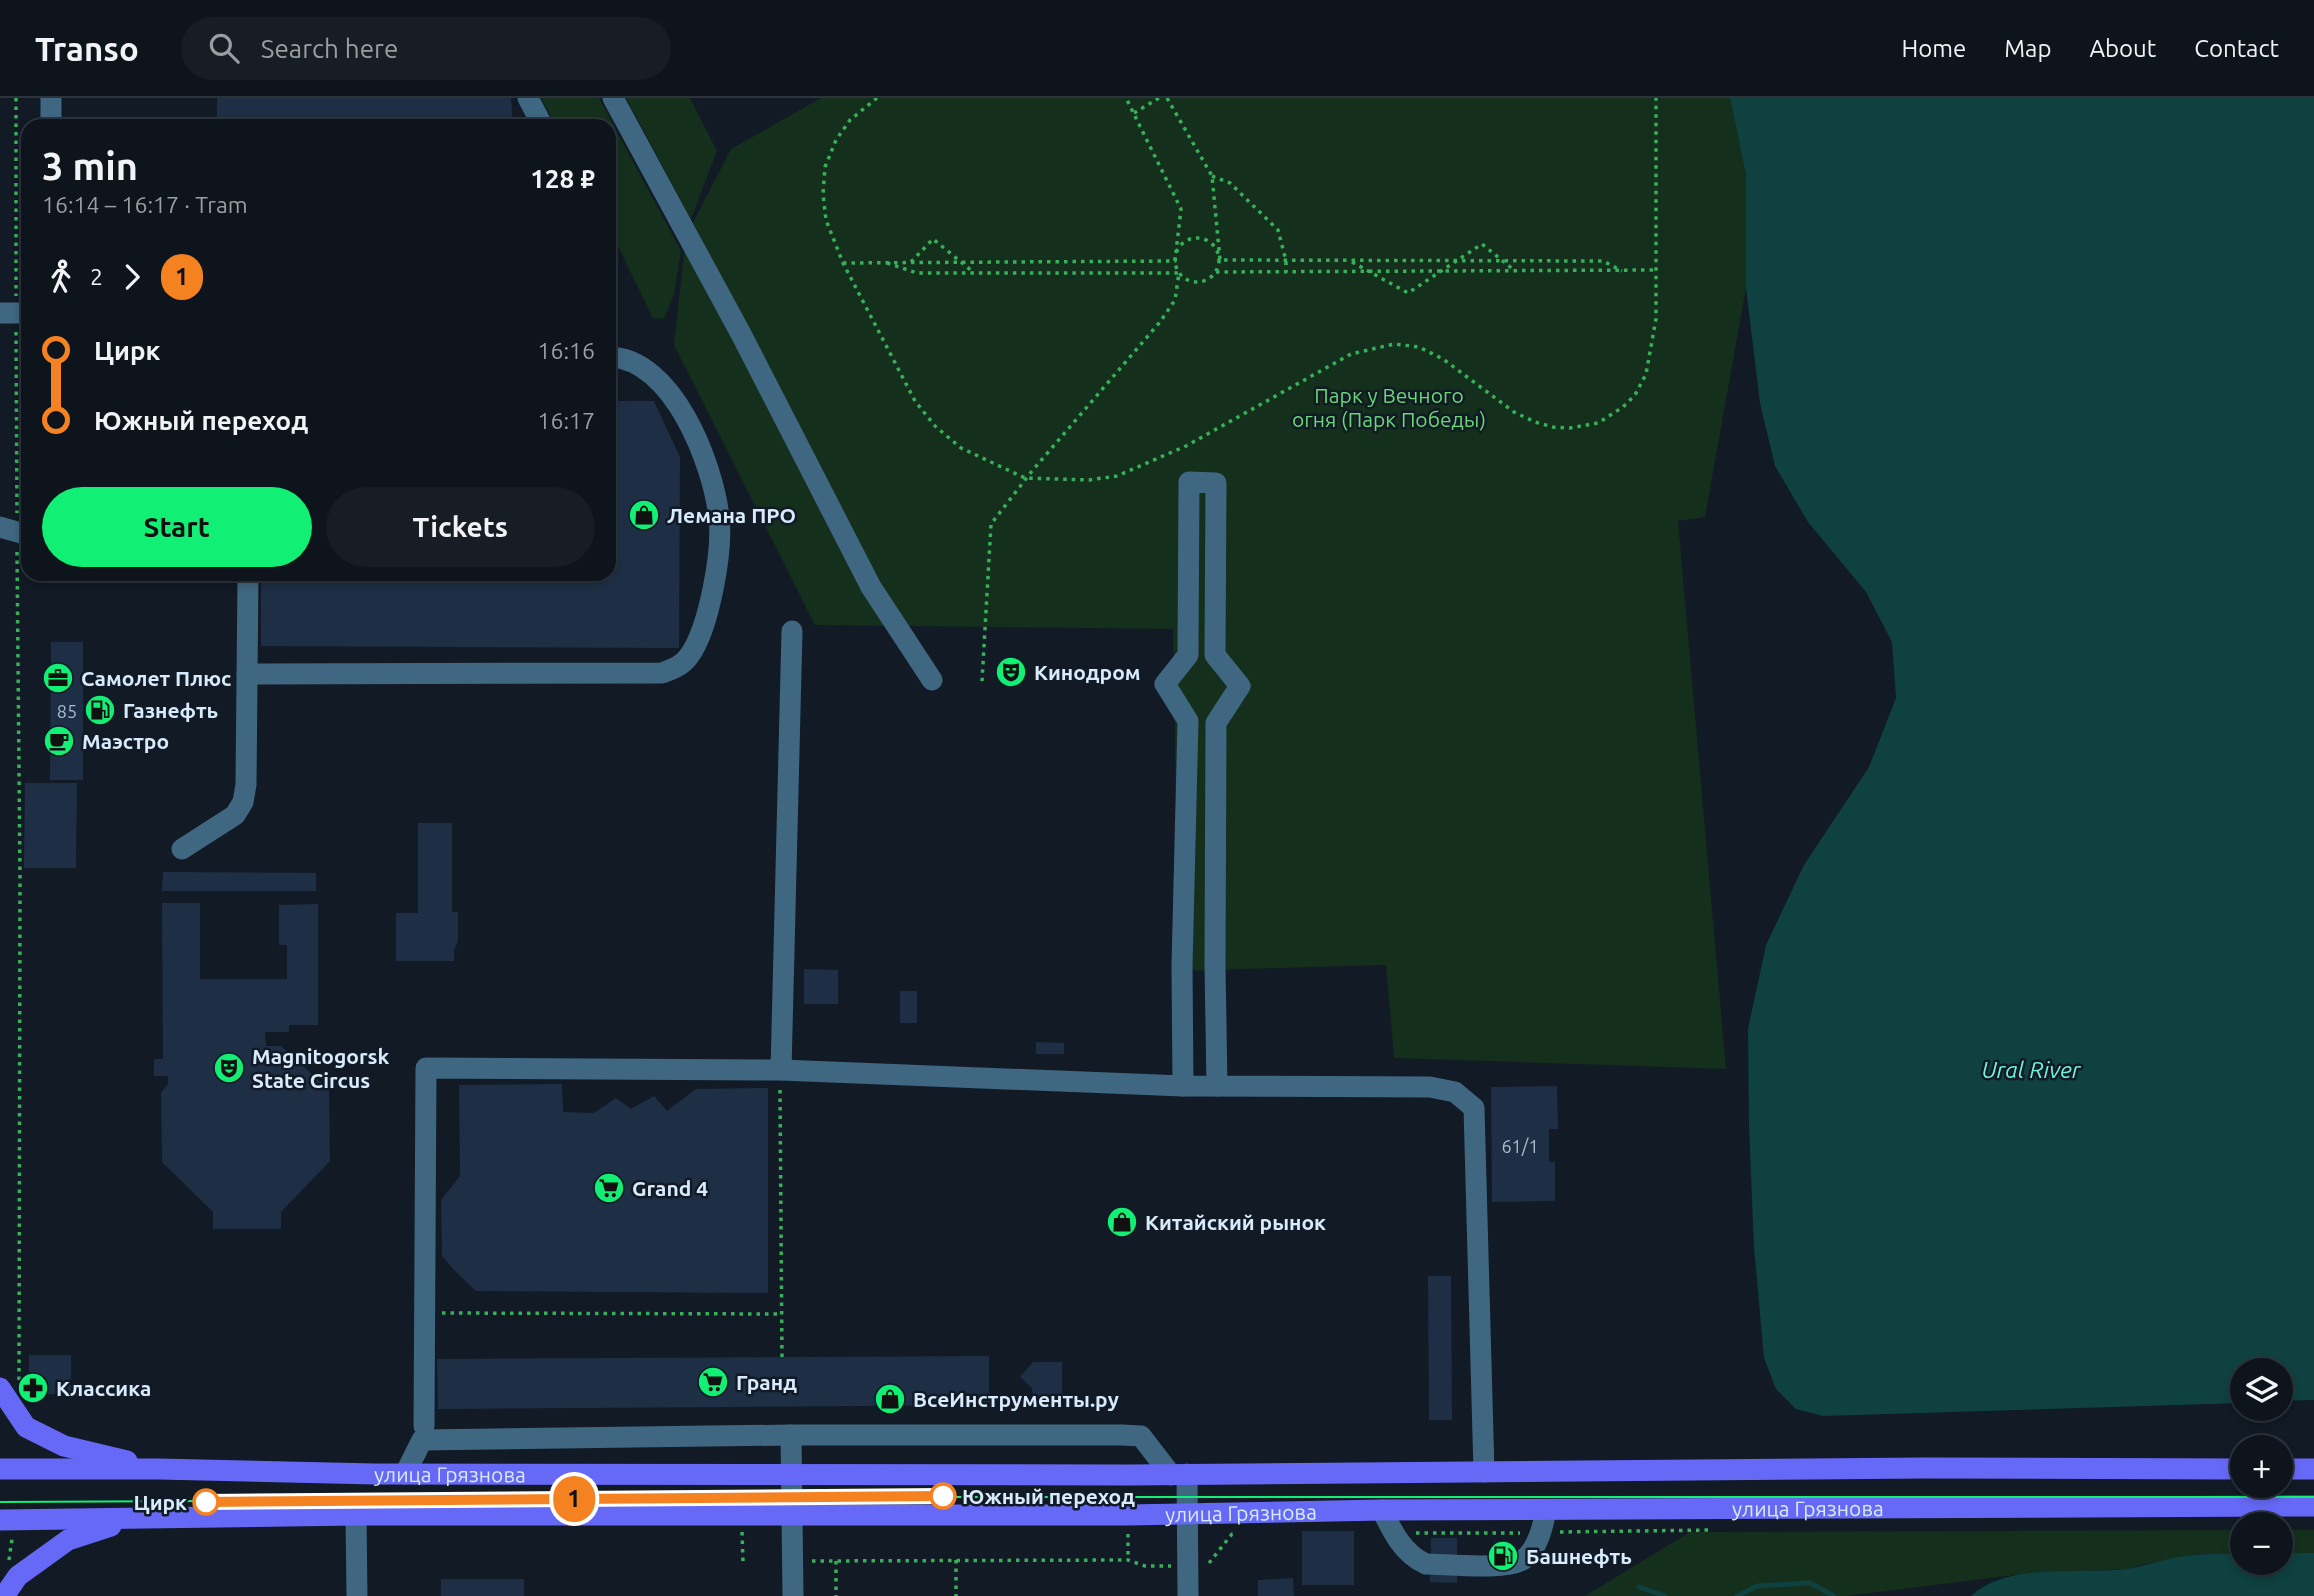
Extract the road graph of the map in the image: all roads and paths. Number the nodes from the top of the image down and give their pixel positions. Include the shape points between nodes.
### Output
1 (16, 98) edge
2 (51, 98) edge
3 (528, 98) edge
4 (613, 98) edge
5 (877, 98) edge
6 (1126, 98) edge
7 (1159, 98) edge
8 (1167, 98) edge
9 (1656, 98) edge
10 (1134, 113) junction
11 (51, 119) edge
12 (539, 119) edge
13 (1212, 176) junction
14 (1220, 260) junction
15 (1175, 261) junction
16 (1286, 261) junction
17 (1350, 261) junction
18 (1459, 261) junction
19 (1502, 261) junction
20 (911, 262) junction
21 (961, 262) junction
22 (843, 263) junction
23 (887, 263) junction
24 (1656, 270) junction
25 (1516, 271) junction
26 (1622, 271) junction
27 (974, 272) junction
28 (1216, 272) junction
29 (1286, 272) junction
30 (1369, 272) junction
31 (1443, 272) junction
32 (1179, 273) junction
33 (15, 313) edge
34 (616, 357) edge
35 (1025, 478) junction
36 (15, 531) edge
37 (247, 581) edge
38 (792, 631) dead end
39 (1188, 655) junction
40 (1215, 655) junction
41 (247, 674) junction
42 (932, 680) dead end
43 (982, 681) dead end
44 (1188, 721) junction
45 (1216, 723) junction
46 (182, 849) dead end
47 (1182, 966) junction
48 (1215, 966) junction
49 (781, 1070) junction
50 (1184, 1086) junction
51 (1217, 1086) junction
52 (426, 1313) junction
53 (782, 1314) junction
54 (782, 1357) dead end
55 (9, 1388) edge
56 (424, 1426) dead end
57 (791, 1434) junction
58 (0, 1469) edge
59 (159, 1469) junction
60 (2230, 1469) edge
61 (2293, 1469) edge
62 (2314, 1469) edge
63 (1484, 1472) junction
64 (405, 1474) junction
65 (792, 1474) junction
66 (1179, 1474) junction
67 (2314, 1506) edge
68 (1382, 1510) junction
69 (1546, 1510) junction
70 (356, 1515) junction
71 (793, 1515) junction
72 (1188, 1515) junction
73 (133, 1519) junction
74 (742, 1527) dead end
75 (6, 1529) edge
76 (1128, 1530) dead end
77 (956, 1560) junction
78 (1128, 1560) junction
79 (806, 1561) dead end
80 (836, 1561) junction
81 (743, 1562) dead end
82 (9, 1565) dead end
83 (1174, 1566) dead end
84 (4, 1596) edge
85 (356, 1596) edge
86 (793, 1596) edge
87 (836, 1596) edge
88 (956, 1596) edge
89 (1188, 1596) edge

1 - 33 path
2 - 11 street
3 - 12 street
4 - 42 street via 871,587
5 - 22 path via 850,120 825,167 822,194 826,220
6 - 10 path
7 - 10 path
8 - 13 path
9 - 24 path
10 - 15 path via 1181,209
13 - 14 path
13 - 16 path via 1230,183 1278,230
14 - 15 path via 1210,242 1197,238 1179,248
14 - 16 path
14 - 28 path
15 - 21 path
15 - 32 path
16 - 17 path
16 - 29 path
17 - 18 path
17 - 30 path
18 - 19 path
18 - 19 path via 1482,244
18 - 31 path
19 - 25 path
19 - 26 path via 1602,261
20 - 21 path
20 - 21 path via 933,239
20 - 23 path
21 - 27 path
22 - 23 path
22 - 35 path via 915,401 935,426 961,448
23 - 27 path via 917,273
24 - 26 path
24 - 35 path via 1656,319 1646,374 1636,395 1598,423 1570,428 1535,422 1514,412 1443,359 1419,347 1394,344 1351,354 1186,446 1117,476
25 - 26 path
25 - 31 path
27 - 32 path
28 - 29 path
28 - 32 path via 1201,282 1189,281
29 - 30 path
30 - 31 path
30 - 31 path via 1408,293
32 - 35 path via 1175,300 1160,322
33 - 36 path
34 - 41 street via 647,370 675,399 699,440 712,480 719,519 712,591 703,628 679,667 662,673
35 - 43 path via 992,524
36 - 55 path via 20,880
37 - 41 street
38 - 49 street
39 - 40 street
39 - 40 street via 1189,482 1216,482
39 - 44 street via 1165,684
40 - 45 street via 1240,686
41 - 46 street via 243,803 234,815
44 - 45 street
44 - 47 street
45 - 48 street
47 - 48 street
47 - 50 street
48 - 51 street
49 - 50 street
49 - 52 street via 426,1068
49 - 53 path
50 - 51 street
51 - 63 street via 1430,1087 1455,1092 1474,1108
52 - 53 path
52 - 56 street
53 - 54 path
55 - 59 main road via 26,1427 64,1446
57 - 64 street via 422,1440
57 - 65 street
57 - 66 street via 1141,1436
58 - 59 main road, улица Грязнова
59 - 64 main road, улица Грязнова
60 - 63 main road, улица Грязнова
61 - 62 main road
63 - 66 main road, улица Грязнова
64 - 65 main road, улица Грязнова
65 - 66 main road, улица Грязнова
65 - 71 street
66 - 72 street
67 - 69 main road, улица Грязнова
68 - 69 main road, улица Грязнова
68 - 69 street via 1393,1533 1418,1561 1474,1566 1525,1559 1542,1532
68 - 72 main road, улица Грязнова
70 - 71 main road, улица Грязнова
70 - 73 main road, улица Грязнова
70 - 85 street
71 - 72 main road, улица Грязнова
71 - 86 street
72 - 89 street
73 - 75 main road, улица Грязнова
73 - 84 main road via 68,1540 18,1576
74 - 81 path
75 - 82 path
76 - 78 path
77 - 78 path
77 - 80 path
77 - 88 path
78 - 83 path via 1145,1566
79 - 80 path
80 - 87 path

